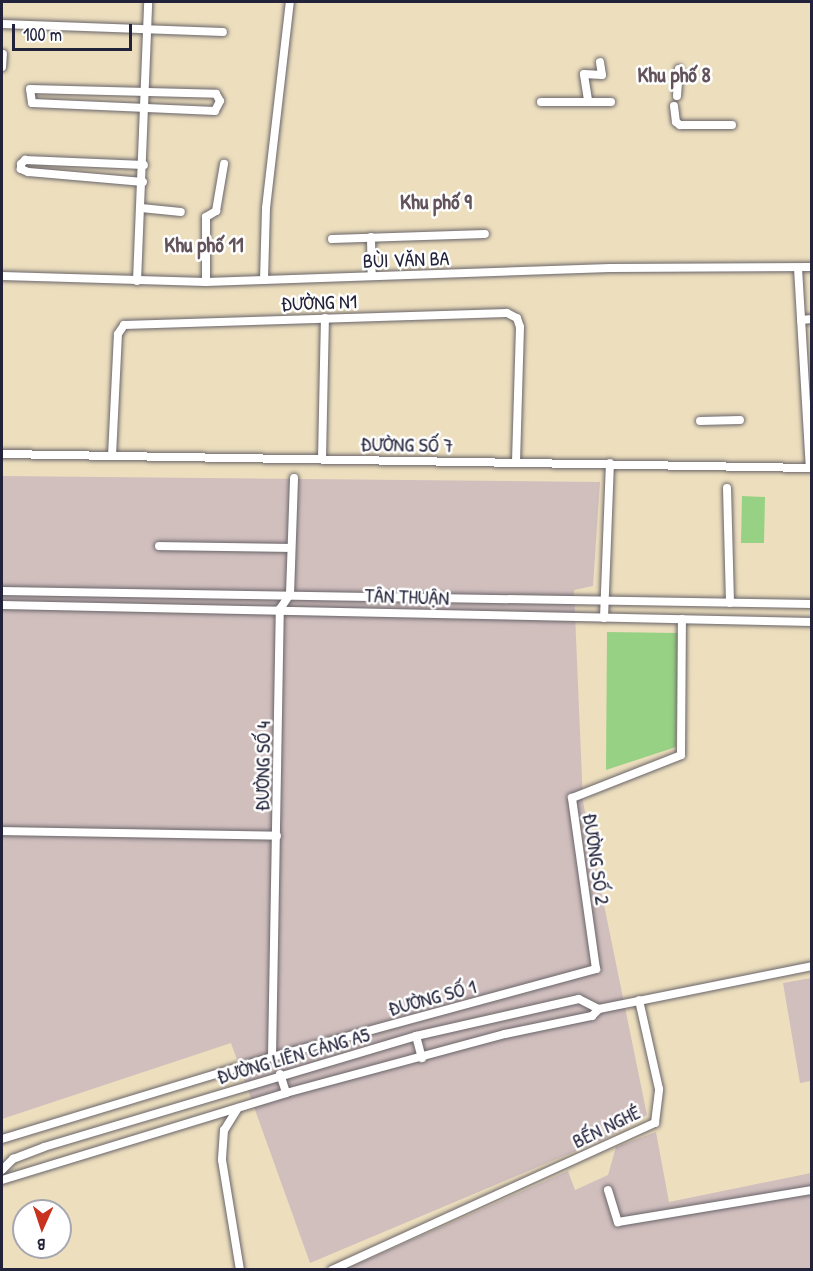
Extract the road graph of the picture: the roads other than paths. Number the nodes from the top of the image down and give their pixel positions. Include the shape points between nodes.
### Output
1 (148, 2) edge
2 (290, 2) edge
3 (2, 24) edge
4 (146, 27) junction
5 (223, 32) dead end
6 (3, 54) edge
7 (600, 62) dead end
8 (2, 68) edge
9 (679, 69) dead end
10 (146, 92) junction
11 (677, 96) dead end
12 (588, 100) junction
13 (541, 102) dead end
14 (611, 102) dead end
15 (674, 106) dead end
16 (146, 110) junction
17 (732, 125) dead end
18 (224, 164) dead end
19 (144, 165) junction
20 (143, 182) junction
21 (141, 208) junction
22 (181, 212) dead end
23 (485, 234) dead end
24 (371, 237) junction
25 (332, 239) dead end
26 (812, 267) edge
27 (798, 268) junction
28 (2, 276) edge
29 (372, 276) junction
30 (264, 280) junction
31 (137, 281) junction
32 (206, 282) junction
33 (325, 318) junction
34 (812, 319) edge
35 (801, 320) junction
36 (740, 420) dead end
37 (700, 421) dead end
38 (2, 453) edge
39 (112, 456) junction
40 (322, 459) junction
41 (516, 461) junction
42 (610, 463) junction
43 (811, 468) edge
44 (294, 478) dead end
45 (727, 488) dead end
46 (159, 546) dead end
47 (290, 548) junction
48 (2, 591) edge
49 (150, 592) junction
50 (290, 594) junction
51 (604, 602) junction
52 (668, 603) junction
53 (730, 603) junction
54 (812, 604) edge
55 (2, 605) edge
56 (149, 608) junction
57 (280, 609) junction
58 (604, 618) junction
59 (667, 619) junction
60 (682, 619) junction
61 (812, 622) edge
62 (2, 831) edge
63 (277, 836) junction
64 (812, 966) edge
65 (596, 969) joint
66 (639, 1000) junction
67 (599, 1009) junction
68 (416, 1036) junction
69 (272, 1057) junction
70 (422, 1058) junction
71 (280, 1074) junction
72 (286, 1093) junction
73 (238, 1108) junction
74 (2, 1139) edge
75 (2, 1170) edge
76 (2, 1180) edge
77 (608, 1190) dead end
78 (812, 1190) edge
79 (240, 1269) edge
80 (332, 1269) edge

1 - 4 street
2 - 30 street via 266,208
3 - 4 street
4 - 5 street
4 - 10 street
6 - 8 street
7 - 12 street via 602,75 584,74
9 - 11 street
10 - 16 street
10 - 16 street via 216,94 220,101 214,111
10 - 16 street via 30,88 29,96 32,103
12 - 13 street
12 - 14 street
15 - 17 street via 680,125
16 - 19 street
18 - 32 street via 216,211 206,217
19 - 20 street
19 - 20 street via 25,160 21,164 21,169 28,172
20 - 21 street
21 - 22 street
21 - 31 street
23 - 24 street
24 - 25 street
24 - 29 street
26 - 27 street, BÙI VĂN BA
27 - 29 street, BÙI VĂN BA
27 - 35 street
28 - 31 street, BÙI VĂN BA
29 - 30 street, BÙI VĂN BA
30 - 32 street, BÙI VĂN BA
31 - 32 street, BÙI VĂN BA
33 - 39 street, ĐƯỜNG N1 via 121,327
33 - 40 street
33 - 41 street, ĐƯỜNG N1 via 507,313 517,318 520,327
34 - 35 street
35 - 43 street
36 - 37 street
38 - 39 street, ĐƯỜNG SỐ 7
39 - 40 street, ĐƯỜNG SỐ 7
40 - 41 street, ĐƯỜNG SỐ 7
41 - 42 street, ĐƯỜNG SỐ 7
42 - 43 street, ĐƯỜNG SỐ 7
42 - 51 street
44 - 47 street
45 - 53 street
46 - 47 street
47 - 50 street
48 - 49 street, TÂN THUẬN
49 - 50 street, TÂN THUẬN
49 - 56 street
50 - 51 street, TÂN THUẬN
50 - 57 street
51 - 52 street, TÂN THUẬN
51 - 58 street
52 - 53 street, TÂN THUẬN
52 - 59 street
53 - 54 street, TÂN THUẬN
55 - 56 street, TÂN THUẬN
56 - 57 street, TÂN THUẬN
57 - 58 street, TÂN THUẬN
57 - 63 street, ĐƯỜNG SỐ 4
58 - 59 street, TÂN THUẬN
59 - 60 street, TÂN THUẬN
60 - 61 street, TÂN THUẬN
60 - 65 street, ĐƯỜNG SỐ 2 via 681,755 572,798
62 - 63 street
63 - 69 street, ĐƯỜNG SỐ 4
64 - 66 street
65 - 69 street, ĐƯỜNG SỐ 1
66 - 67 street, ĐƯỜNG LIÊN CẢNG A5
66 - 80 street, BẾN NGHÉ via 659,1089 655,1123
67 - 68 street, ĐƯỜNG LIÊN CẢNG A5 via 579,999
67 - 70 street, ĐƯỜNG LIÊN CẢNG A5 via 592,1016
68 - 70 street
68 - 71 street, ĐƯỜNG LIÊN CẢNG A5
69 - 74 street, ĐƯỜNG SỐ 1
70 - 72 street, ĐƯỜNG LIÊN CẢNG A5
71 - 72 street
71 - 75 street, ĐƯỜNG LIÊN CẢNG A5 via 44,1147 14,1159
72 - 73 street, ĐƯỜNG LIÊN CẢNG A5
73 - 76 street, ĐƯỜNG LIÊN CẢNG A5
73 - 79 street via 224,1130 222,1160
77 - 78 street via 618,1222

